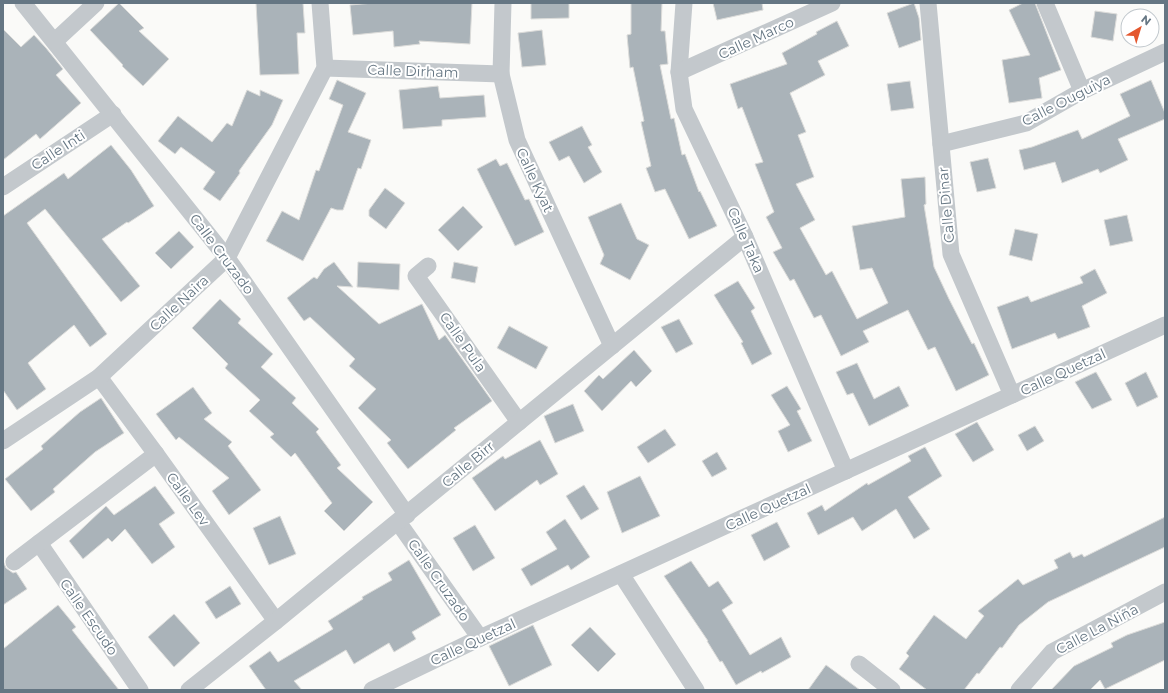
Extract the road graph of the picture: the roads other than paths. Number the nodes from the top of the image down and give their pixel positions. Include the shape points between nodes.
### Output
1 (23, 3) edge
2 (96, 3) edge
3 (320, 3) edge
4 (502, 3) edge
5 (684, 3) edge
6 (832, 3) edge
7 (928, 3) edge
8 (1045, 3) edge
9 (54, 41) junction
10 (1165, 52) edge
11 (325, 68) junction
12 (680, 72) junction
13 (501, 74) junction
14 (1082, 91) junction
15 (113, 114) junction
16 (941, 144) junction
17 (3, 186) edge
18 (745, 237) junction
19 (227, 258) junction
20 (428, 266) dead end
21 (1165, 325) edge
22 (612, 346) junction
23 (99, 378) junction
24 (1012, 395) junction
25 (519, 422) junction
26 (3, 441) edge
27 (156, 454) junction
28 (846, 471) junction
29 (403, 519) junction
30 (39, 543) junction
31 (14, 562) dead end
32 (621, 574) junction
33 (1165, 592) edge
34 (276, 621) junction
35 (480, 638) junction
36 (859, 664) dead end
37 (140, 690) edge
38 (189, 690) edge
39 (372, 690) edge
40 (696, 690) edge
41 (892, 690) edge
42 (1019, 690) edge

1 - 9 street, Calle Cruzado
2 - 9 street
3 - 11 street
4 - 13 street, Calle Kyat
5 - 12 street, Calle Taka
6 - 12 street, Calle Marco
7 - 16 street, Calle Dinar
8 - 14 street
9 - 15 street, Calle Cruzado
10 - 14 street, Calle Ouguiya
11 - 13 street, Calle Dirham
11 - 19 street, Calle Naira
12 - 18 street, Calle Taka via 684,109
13 - 22 street, Calle Kyat via 516,140
14 - 16 street, Calle Ouguiya via 1026,123
15 - 17 street, Calle Inti
15 - 19 street, Calle Cruzado
16 - 24 street, Calle Dinar via 951,254
18 - 22 street, Calle Birr
18 - 28 street, Calle Taka
19 - 23 street, Calle Naira
19 - 29 street, Calle Cruzado
20 - 25 street, Calle Pula via 416,276
21 - 24 street, Calle Quetzal
22 - 25 street, Calle Birr
23 - 26 street, Calle Naira
23 - 27 street, Calle Lev
24 - 28 street, Calle Quetzal
25 - 29 street, Calle Birr
27 - 30 street
27 - 34 street, Calle Lev
28 - 32 street, Calle Quetzal
29 - 34 street, Calle Birr
29 - 35 street, Calle Cruzado
30 - 31 street
30 - 37 street, Calle Escudo
32 - 35 street, Calle Quetzal
32 - 40 street
33 - 42 street, Calle La Niña via 1052,652
34 - 38 street, Calle Birr
35 - 39 street, Calle Quetzal
36 - 41 street

